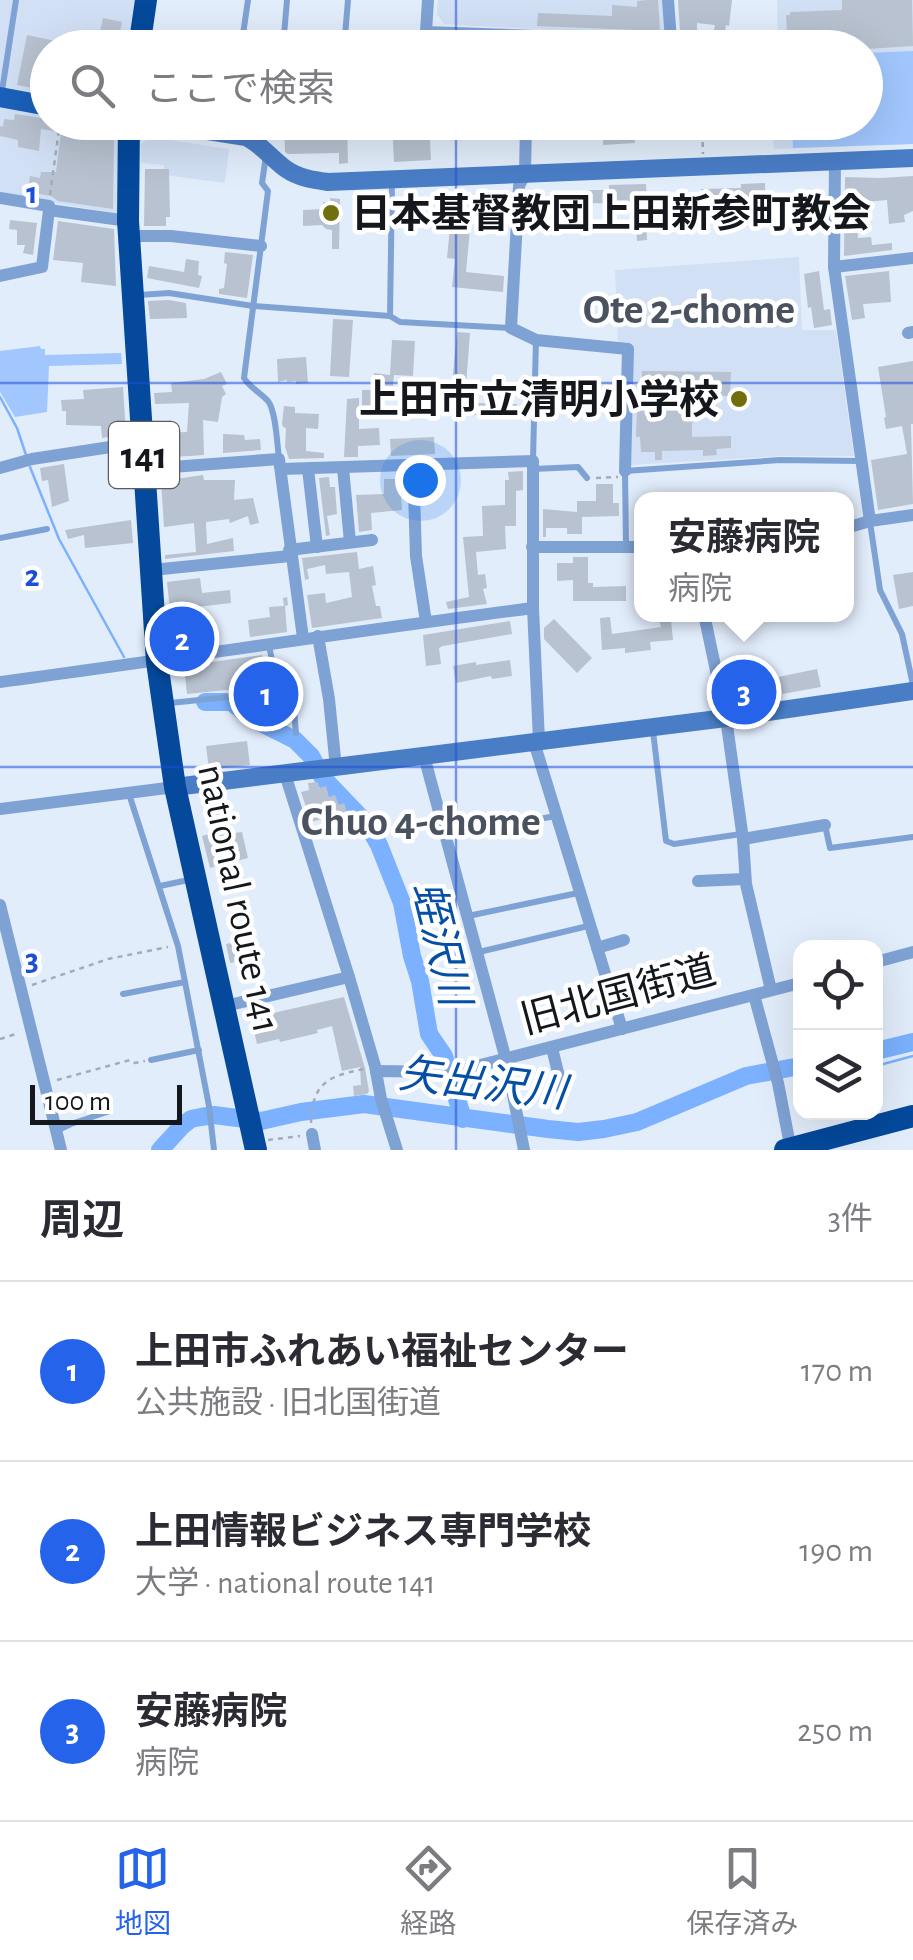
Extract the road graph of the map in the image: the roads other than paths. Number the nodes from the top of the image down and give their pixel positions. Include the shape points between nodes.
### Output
1 (16, 0) edge
2 (146, 0) edge
3 (248, 0) edge
4 (287, 0) edge
5 (348, 0) edge
6 (428, 0) edge
7 (668, 0) edge
8 (142, 30) edge
9 (243, 30) edge
10 (285, 30) edge
11 (346, 30) edge
12 (426, 30) edge
13 (670, 30) edge
14 (0, 97) edge
15 (30, 103) edge
16 (129, 140) edge
17 (250, 140) edge
18 (263, 140) edge
19 (526, 140) edge
20 (266, 151) junction
21 (913, 158) edge
22 (835, 161) junction
23 (525, 174) junction
24 (392, 180) junction
25 (0, 198) edge
26 (49, 208) junction
27 (128, 229) junction
28 (261, 246) junction
29 (913, 258) edge
30 (834, 267) junction
31 (0, 276) edge
32 (132, 294) junction
33 (253, 306) junction
34 (390, 316) junction
35 (512, 328) junction
36 (536, 340) junction
37 (142, 442) junction
38 (860, 461) junction
39 (280, 464) junction
40 (533, 465) junction
41 (0, 468) edge
42 (343, 468) junction
43 (145, 469) junction
44 (308, 469) junction
45 (625, 474) junction
46 (587, 478) road end
47 (414, 492) dead end
48 (913, 514) edge
49 (870, 521) junction
50 (854, 526) edge
51 (46, 529) dead end
52 (0, 538) edge
53 (372, 540) dead end
54 (350, 542) junction
55 (317, 547) junction
56 (532, 547) junction
57 (626, 548) junction
58 (634, 548) edge
59 (290, 553) junction
60 (152, 570) junction
61 (533, 608) junction
62 (426, 622) junction
63 (706, 622) edge
64 (318, 636) junction
65 (303, 638) junction
66 (269, 645) junction
67 (152, 662) junction
68 (0, 682) edge
69 (913, 688) edge
70 (278, 696) junction
71 (164, 703) junction
72 (262, 716) dead end
73 (726, 718) junction
74 (652, 727) junction
75 (296, 733) dead end
76 (537, 742) junction
77 (424, 756) junction
78 (325, 769) junction
79 (285, 774) junction
80 (176, 786) junction
81 (129, 793) junction
82 (0, 808) edge
83 (556, 816) junction
84 (826, 825) joint
85 (444, 835) junction
86 (742, 836) junction
87 (913, 837) edge
88 (196, 878) junction
89 (745, 879) junction
90 (698, 881) dead end
91 (160, 886) junction
92 (580, 892) junction
93 (0, 904) edge
94 (466, 916) junction
95 (590, 925) junction
96 (4, 939) edge
97 (624, 940) dead end
98 (597, 948) junction
99 (476, 952) junction
100 (913, 952) edge
101 (883, 960) edge
102 (349, 977) junction
103 (186, 982) junction
104 (793, 984) edge
105 (771, 990) junction
106 (123, 994) dead end
107 (754, 995) junction
108 (225, 1006) junction
109 (622, 1030) junction
110 (552, 1048) junction
111 (199, 1050) junction
112 (151, 1060) road end
113 (506, 1060) junction
114 (376, 1069) junction
115 (564, 1093) dead end
116 (110, 1111) dead end
117 (913, 1116) edge
118 (311, 1128) road end
119 (56, 1132) junction
120 (252, 1132) edge
121 (523, 1144) edge
122 (61, 1150) edge
123 (214, 1150) edge
124 (315, 1150) edge
125 (396, 1150) edge
126 (789, 1150) edge

1 - 14 lane
2 - 8 highway
3 - 9 lane
4 - 10 lane
5 - 11 lane
6 - 12 street
7 - 13 street
14 - 15 main road
16 - 27 highway, national route 141 / 141
17 - 20 street
18 - 20 lane
19 - 23 street
20 - 24 street via 305,179
20 - 28 lane
21 - 22 street
22 - 23 street
22 - 30 street
23 - 24 street
23 - 35 street
24 - 34 lane
25 - 26 street
26 - 27 street
26 - 31 street via 42,267
27 - 28 street
27 - 32 highway, national route 141 / 141
28 - 33 lane
29 - 30 street
30 - 38 street
32 - 33 lane
32 - 37 highway, national route 141 / 141
33 - 34 lane
33 - 39 lane via 244,378 269,402
34 - 35 lane
35 - 36 street
36 - 40 lane
36 - 45 street via 628,348
37 - 41 street
37 - 43 highway, national route 141 / 141
38 - 45 lane via 780,460
38 - 49 street
39 - 43 street
39 - 44 street
39 - 59 street
40 - 42 street
40 - 46 lane via 578,467
40 - 56 street
42 - 44 street
42 - 54 street
43 - 60 highway, national route 141 / 141
44 - 55 street
45 - 57 lane
47 - 62 street
48 - 49 street
49 - 50 street
49 - 69 lane via 880,590 902,634
51 - 52 lane
53 - 54 street
54 - 55 street
55 - 59 street
56 - 57 street
56 - 61 street
57 - 58 street
59 - 60 street
59 - 65 street
60 - 67 highway, national route 141 / 141
61 - 62 street
61 - 76 street
62 - 64 street
63 - 73 street
64 - 65 street
64 - 78 street via 329,698
65 - 66 street
66 - 67 street
66 - 70 lane
67 - 68 street
67 - 71 highway, national route 141 / 141
69 - 73 street
70 - 71 lane
70 - 72 lane via 280,714
70 - 75 lane via 293,698
71 - 80 highway, national route 141 / 141
73 - 74 street
73 - 86 street
74 - 76 street
74 - 86 lane via 666,842
76 - 77 street
76 - 83 street
77 - 78 street
77 - 85 street
78 - 79 street
79 - 80 street
79 - 102 street
80 - 81 street
80 - 88 highway, national route 141 / 141
81 - 82 street
81 - 91 lane
83 - 85 lane
83 - 92 street
84 - 86 street
84 - 87 lane via 830,848
85 - 94 street
86 - 89 street
88 - 91 lane
88 - 108 highway, national route 141 / 141
89 - 90 street
89 - 105 street
91 - 103 lane
92 - 94 lane
92 - 95 street
93 - 96 street
94 - 99 street
95 - 98 street
95 - 99 lane
96 - 119 street
97 - 98 street
98 - 109 street
99 - 113 street
100 - 101 street
102 - 108 street
102 - 114 street
103 - 106 lane
103 - 111 lane
104 - 105 street, 旧北国街道
105 - 107 street, 旧北国街道
107 - 109 street, 旧北国街道
107 - 126 street
108 - 120 highway, national route 141 / 141
109 - 110 street, 旧北国街道
110 - 113 street, 旧北国街道
110 - 115 street
111 - 112 lane
111 - 123 lane
113 - 114 street, 旧北国街道 via 449,1071
113 - 121 street
114 - 125 street
116 - 119 lane
117 - 126 highway
118 - 124 street
119 - 122 street

